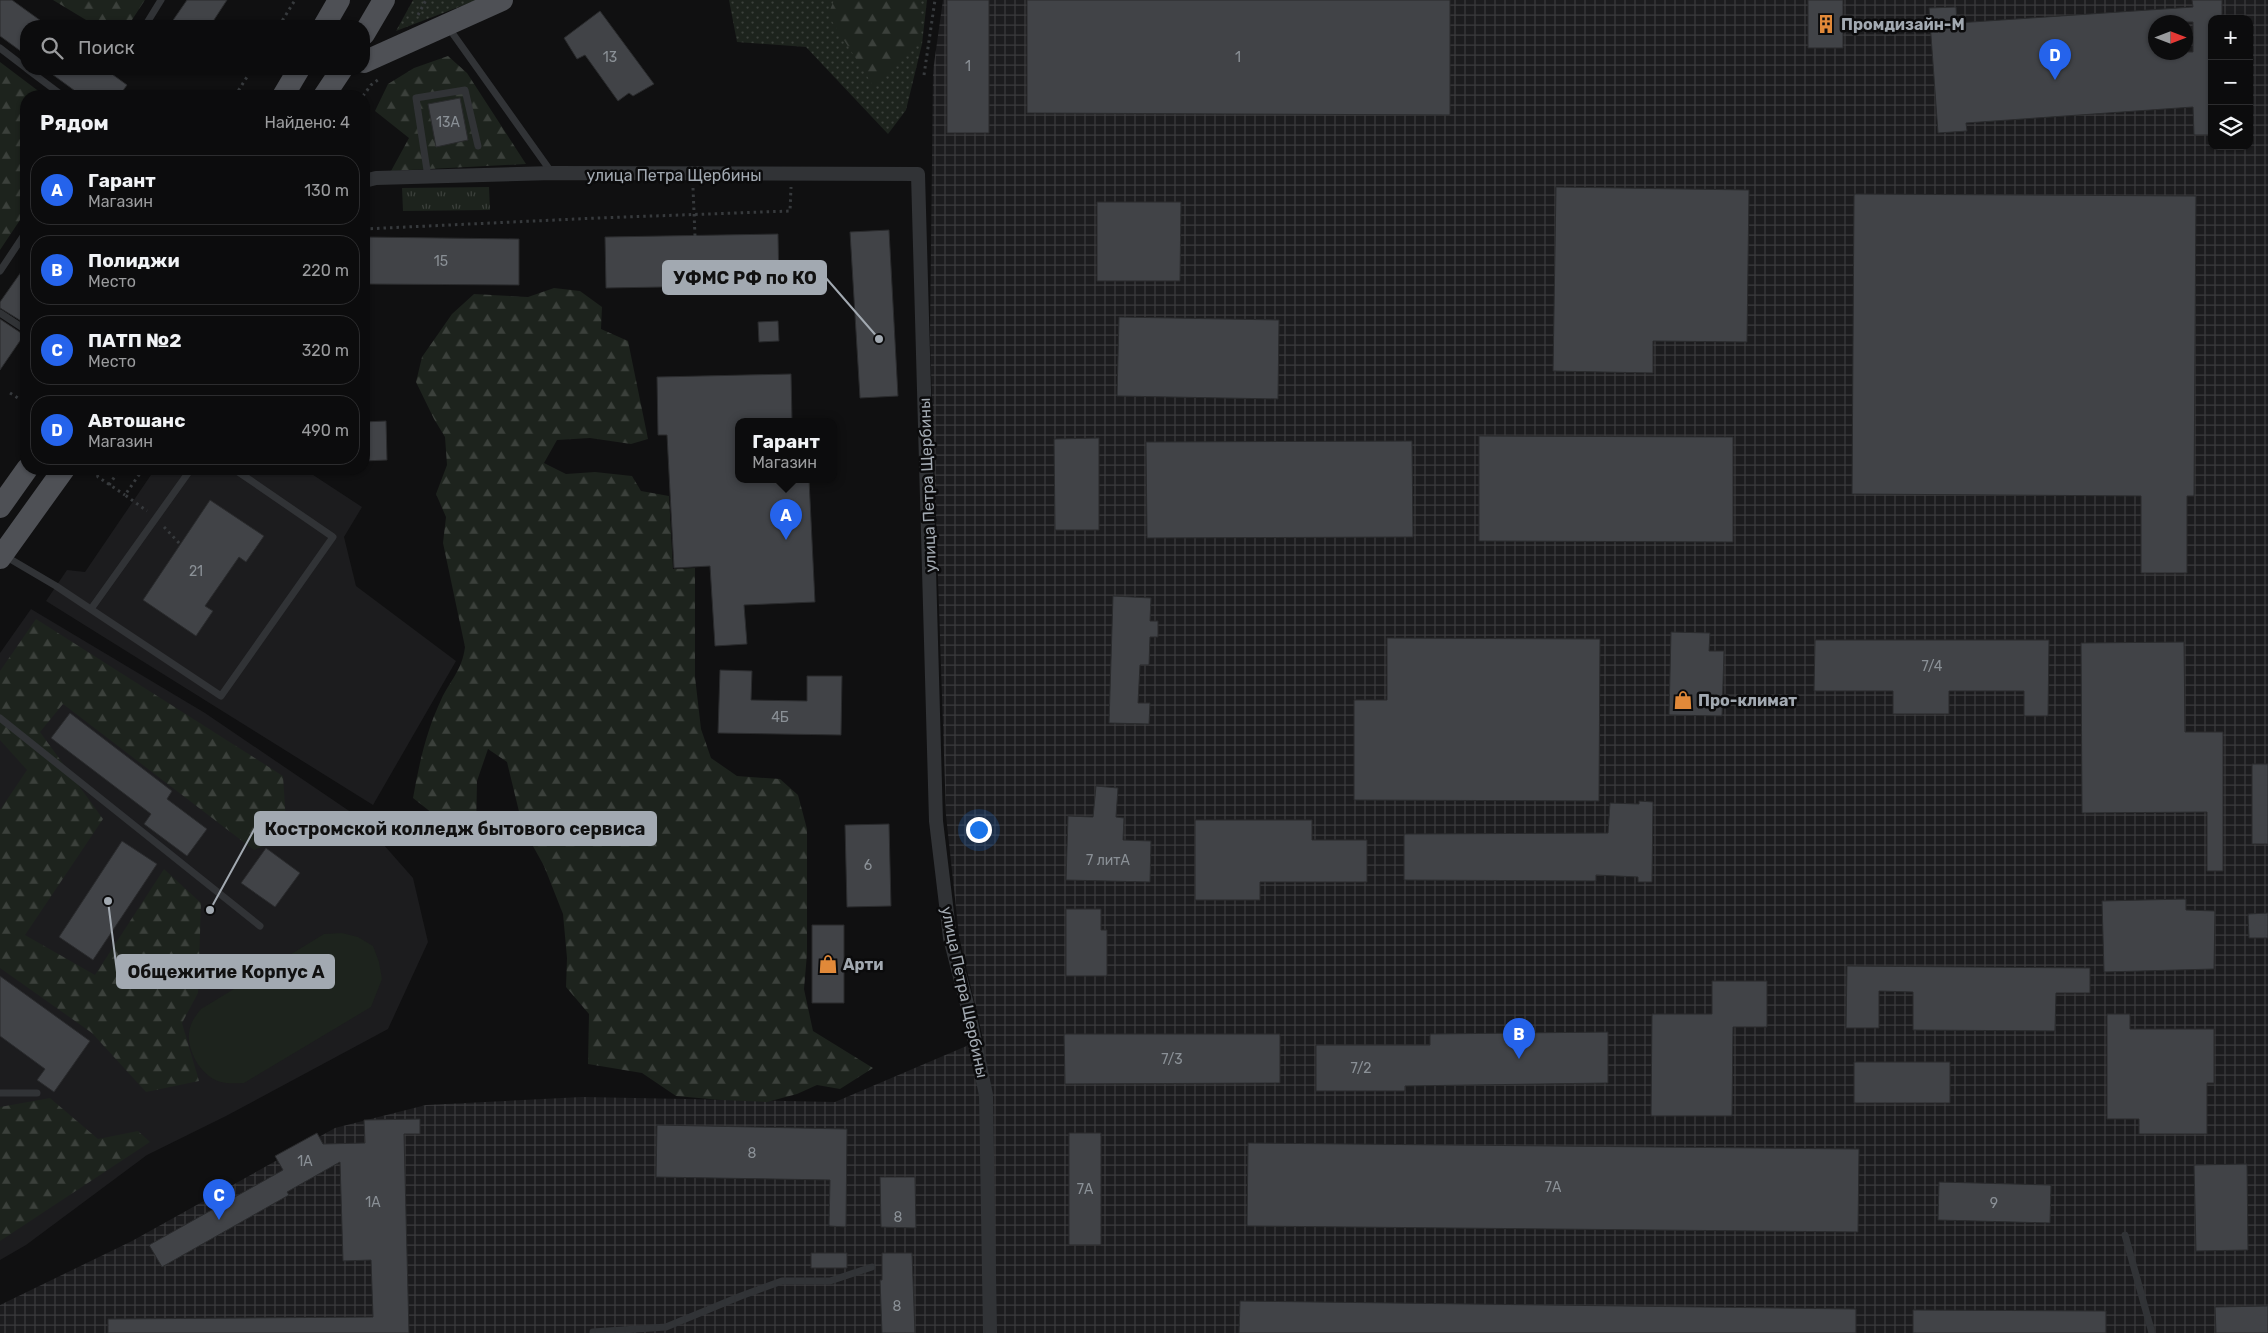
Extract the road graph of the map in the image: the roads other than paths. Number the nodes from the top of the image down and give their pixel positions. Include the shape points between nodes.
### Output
1 (161, 0) edge
2 (384, 0) edge
3 (502, 0) edge
4 (149, 20) edge
5 (370, 24) edge
6 (447, 25) junction
7 (0, 48) edge
8 (370, 59) edge
9 (20, 64) edge
10 (34, 75) edge
11 (295, 75) edge
12 (340, 75) edge
13 (54, 90) edge
14 (287, 90) edge
15 (329, 90) edge
16 (478, 146) dead end
17 (552, 173) junction
18 (428, 177) junction
19 (370, 178) edge
20 (20, 241) edge
21 (0, 271) edge
22 (0, 313) edge
23 (20, 326) edge
24 (22, 475) edge
25 (60, 475) edge
26 (186, 475) edge
27 (243, 475) edge
28 (0, 507) edge
29 (1, 556) edge
30 (91, 609) junction
31 (0, 718) edge
32 (260, 926) dead end
33 (0, 1093) edge
34 (37, 1093) dead end
35 (2125, 1235) dead end
36 (872, 1266) dead end
37 (593, 1332) edge
38 (990, 1333) edge
39 (2152, 1333) edge

1 - 4 lane
2 - 5 main road
3 - 6 main road
6 - 8 main road
6 - 17 lane
7 - 9 lane
10 - 13 lane
11 - 14 main road
12 - 15 main road
16 - 18 lane via 465,90 416,98
17 - 18 street, улица Петра Щербины
17 - 38 street, улица Петра Щербины via 918,174 936,822 950,938 986,1095
18 - 19 street, улица Петра Щербины
20 - 21 lane
22 - 23 lane
24 - 28 main road
25 - 29 main road
26 - 30 lane
27 - 30 lane via 333,538 221,696
29 - 30 lane
31 - 32 lane
33 - 34 lane
35 - 39 lane
36 - 37 lane via 830,1281 782,1281 666,1327

